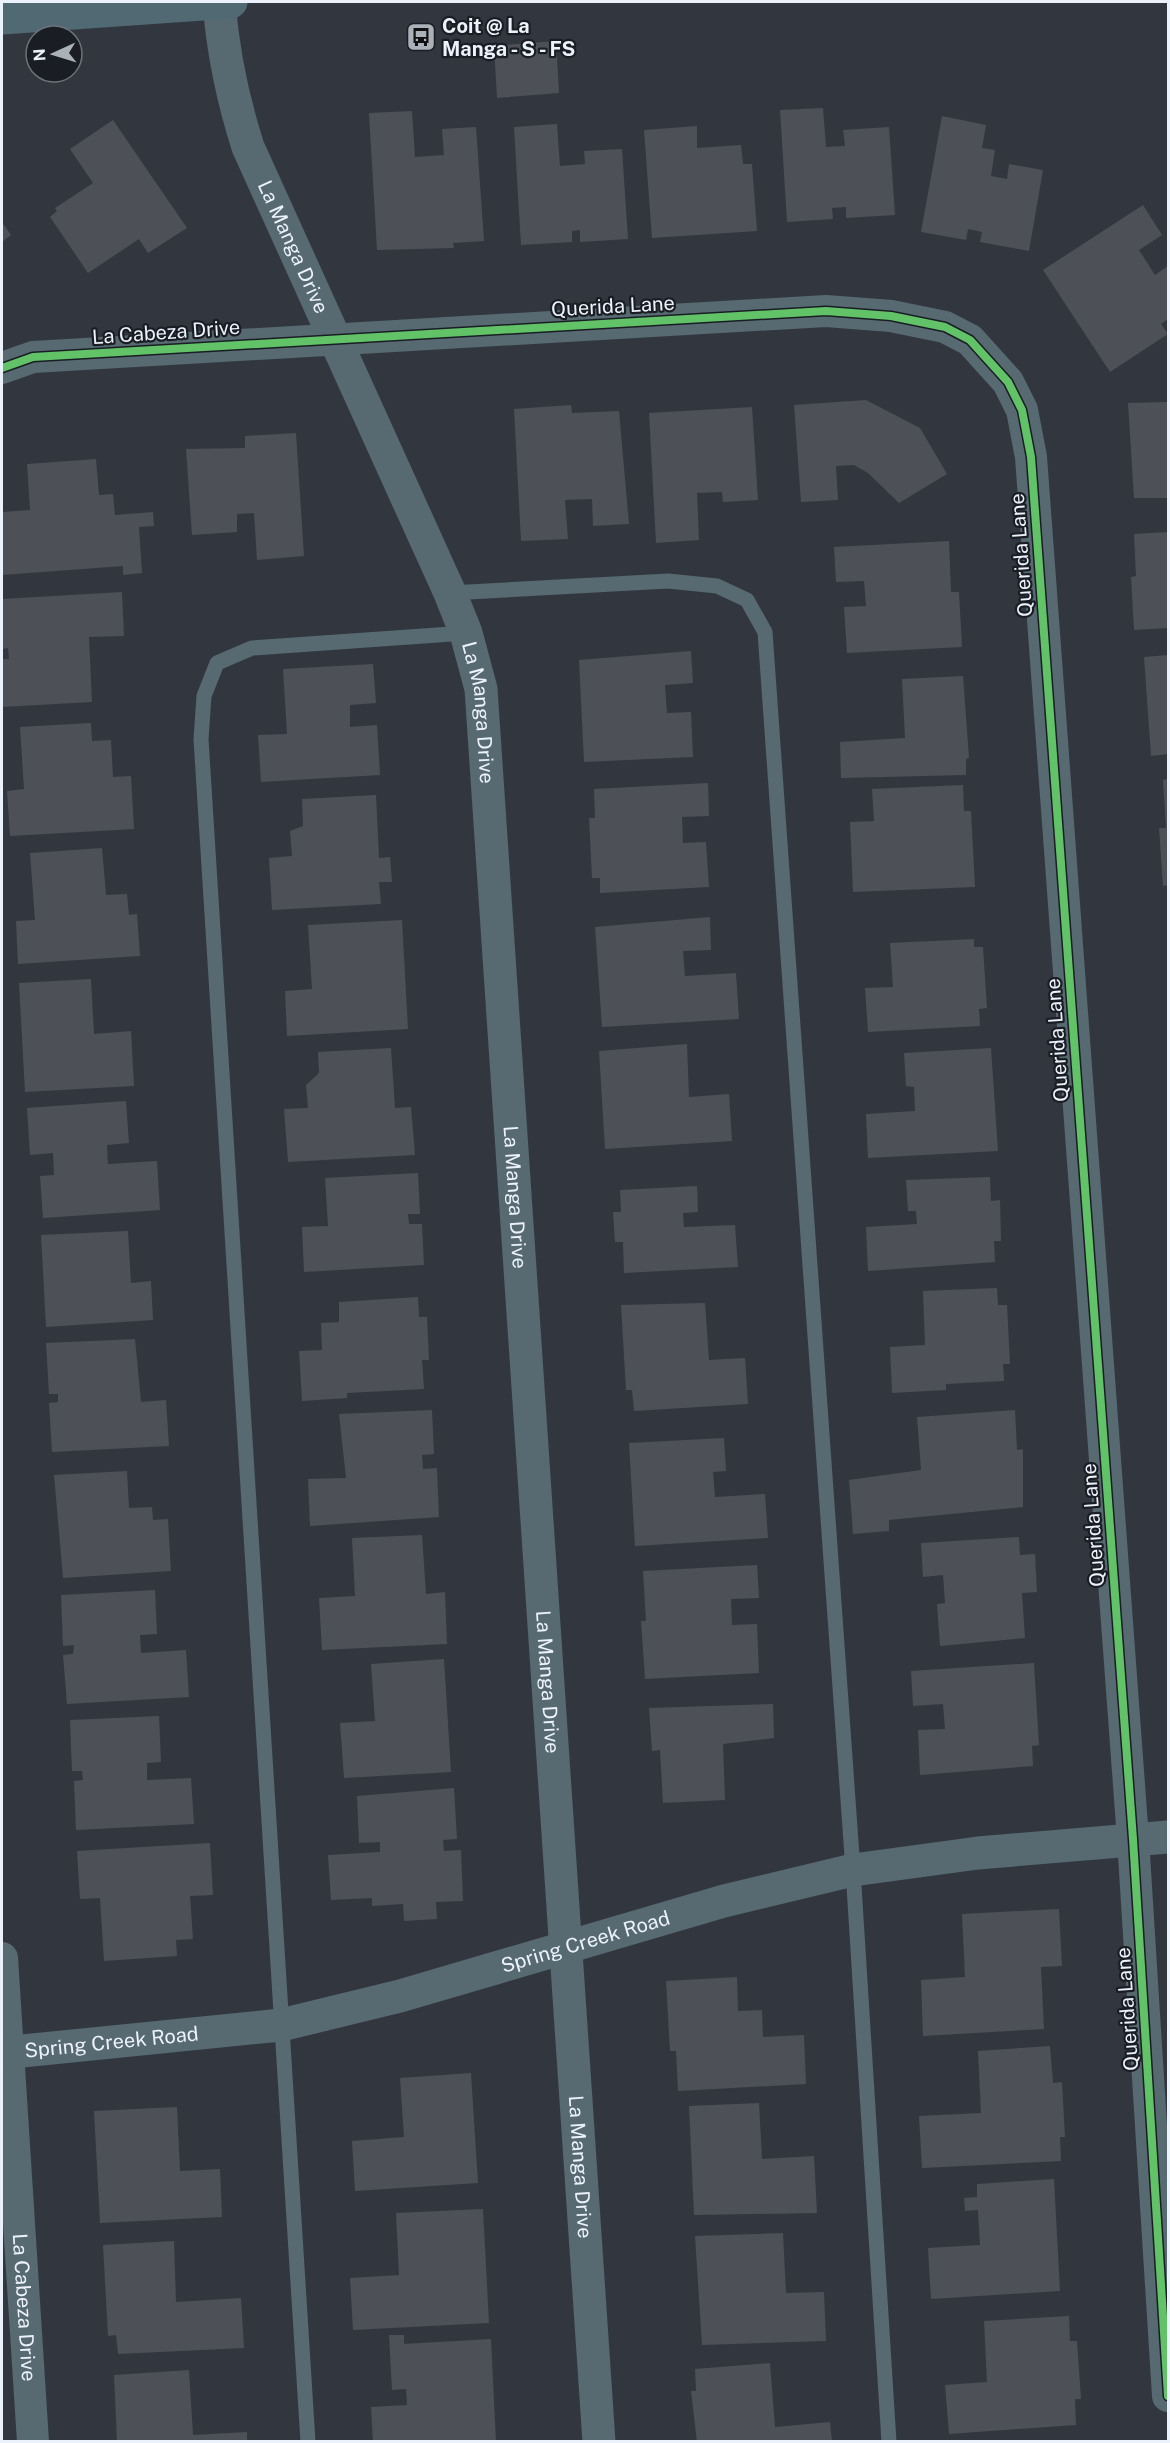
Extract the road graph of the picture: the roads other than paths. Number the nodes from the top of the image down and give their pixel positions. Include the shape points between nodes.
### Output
1 (224, 2) edge
2 (2, 18) edge
3 (334, 338) junction
4 (2, 368) edge
5 (450, 593) junction
6 (466, 633) junction
7 (1168, 1837) edge
8 (1133, 1839) junction
9 (853, 1870) junction
10 (567, 1948) junction
11 (2, 1958) edge
12 (281, 2025) junction
13 (5, 2053) edge
14 (1168, 2396) edge
15 (33, 2442) edge
16 (308, 2442) edge
17 (599, 2442) edge
18 (889, 2442) edge

1 - 2 main road
1 - 3 street, La Manga Drive via 223,46 228,78 248,147
3 - 4 street, La Cabeza Drive via 33,357
3 - 5 street, La Manga Drive
3 - 8 street, Querida Lane via 826,311 891,316 945,327 970,340 1008,382 1022,410 1031,457
5 - 6 street, La Manga Drive
5 - 9 lane via 668,581 717,586 747,600 765,632
6 - 10 street, La Manga Drive via 481,689
6 - 12 lane via 252,648 217,663 204,696 201,739
7 - 8 street, Spring Creek Road
8 - 9 street, Spring Creek Road via 978,1853
8 - 14 street, Querida Lane
9 - 10 street, Spring Creek Road via 724,1902
9 - 18 lane
10 - 12 street, Spring Creek Road
10 - 17 street, La Manga Drive
11 - 13 street, La Cabeza Drive
12 - 13 street, Spring Creek Road
12 - 16 lane
13 - 15 street, La Cabeza Drive

